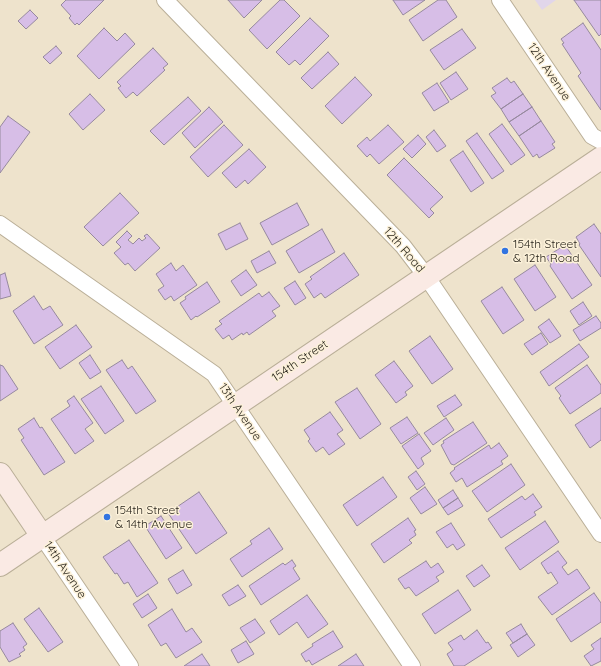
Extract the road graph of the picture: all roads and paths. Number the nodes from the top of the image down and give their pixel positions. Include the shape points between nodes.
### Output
1 (165, 0) edge
2 (500, 0) edge
3 (601, 141) edge
4 (601, 158) edge
5 (0, 224) edge
6 (426, 276) junction
7 (235, 404) junction
8 (0, 474) edge
9 (601, 534) edge
10 (42, 536) junction
11 (0, 564) edge
12 (130, 666) edge
13 (412, 666) edge

1 - 6 street, 12th Road via 403,246
2 - 3 street, 12th Avenue via 592,136
4 - 6 street, 154th Street
5 - 7 street, 13th Avenue via 214,374
6 - 7 street, 154th Street
6 - 9 street, 12th Road
7 - 10 street, 154th Street
7 - 13 street, 13th Avenue
8 - 10 street, 14th Avenue
10 - 11 street, 154th Street
10 - 12 street, 14th Avenue

